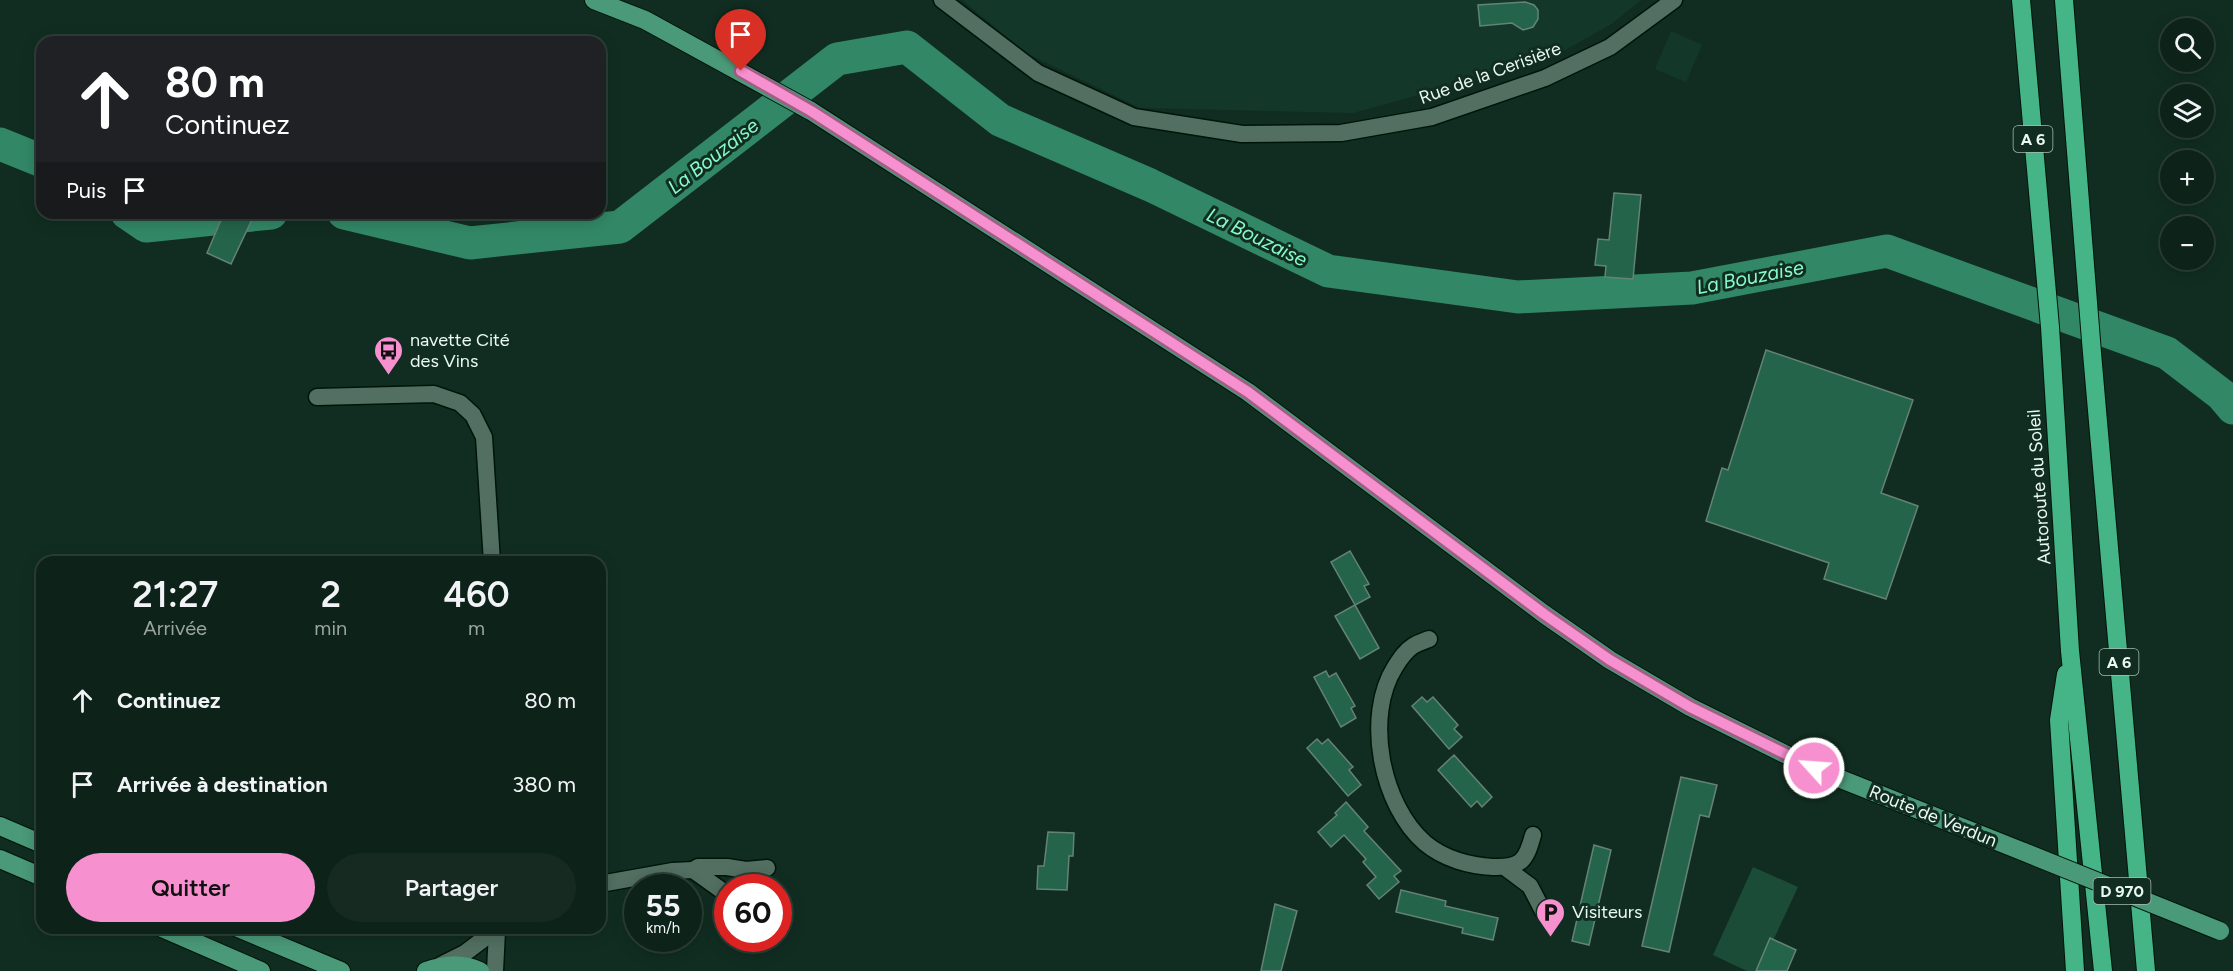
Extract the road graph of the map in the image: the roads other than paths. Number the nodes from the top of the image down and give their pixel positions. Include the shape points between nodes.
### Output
1 (594, 0) edge
2 (623, 0) edge
3 (942, 0) edge
4 (1674, 0) edge
5 (2021, 0) edge
6 (2064, 0) edge
7 (645, 20) junction
8 (317, 397) dead end
9 (492, 556) edge
10 (1430, 639) dead end
11 (2070, 651) junction
12 (0, 826) edge
13 (1533, 835) dead end
14 (36, 841) edge
15 (0, 859) edge
16 (767, 868) dead end
17 (1506, 868) junction
18 (693, 870) junction
19 (36, 874) edge
20 (606, 883) edge
21 (714, 885) edge
22 (1543, 911) dead end
23 (176, 934) edge
24 (252, 934) edge
25 (491, 934) edge
26 (497, 934) edge
27 (2227, 934) edge
28 (434, 968) edge
29 (261, 971) edge
30 (341, 971) edge
31 (480, 971) edge
32 (495, 971) edge
33 (2075, 971) edge
34 (2103, 971) edge
35 (2145, 971) edge

1 - 7 main road, D 970
2 - 7 main road, D 970
3 - 4 street, Rue de la Cerisière via 1038,73 1134,117 1242,134 1341,133 1432,117 1545,78 1610,47
5 - 11 highway, Autoroute du Soleil / A 6 via 2049,327
6 - 35 highway, A 6
7 - 27 main road, Route de Verdun / D 970, bridge via 811,111 1248,392 1544,614 1610,660 1690,707 1814,768
8 - 9 street via 434,394 460,403 473,415 484,437
10 - 17 street via 1412,646 1401,656 1383,691 1380,751 1386,775 1398,807 1426,844 1472,866
11 - 33 highway via 2059,720
11 - 34 highway, Autoroute du Soleil / A 6
12 - 14 main road
13 - 17 street via 1524,860
15 - 19 main road
16 - 18 street
17 - 22 street via 1530,886
18 - 20 street
18 - 21 street
23 - 29 main road
24 - 30 main road
25 - 28 street
26 - 32 street
28 - 31 main road via 460,964

